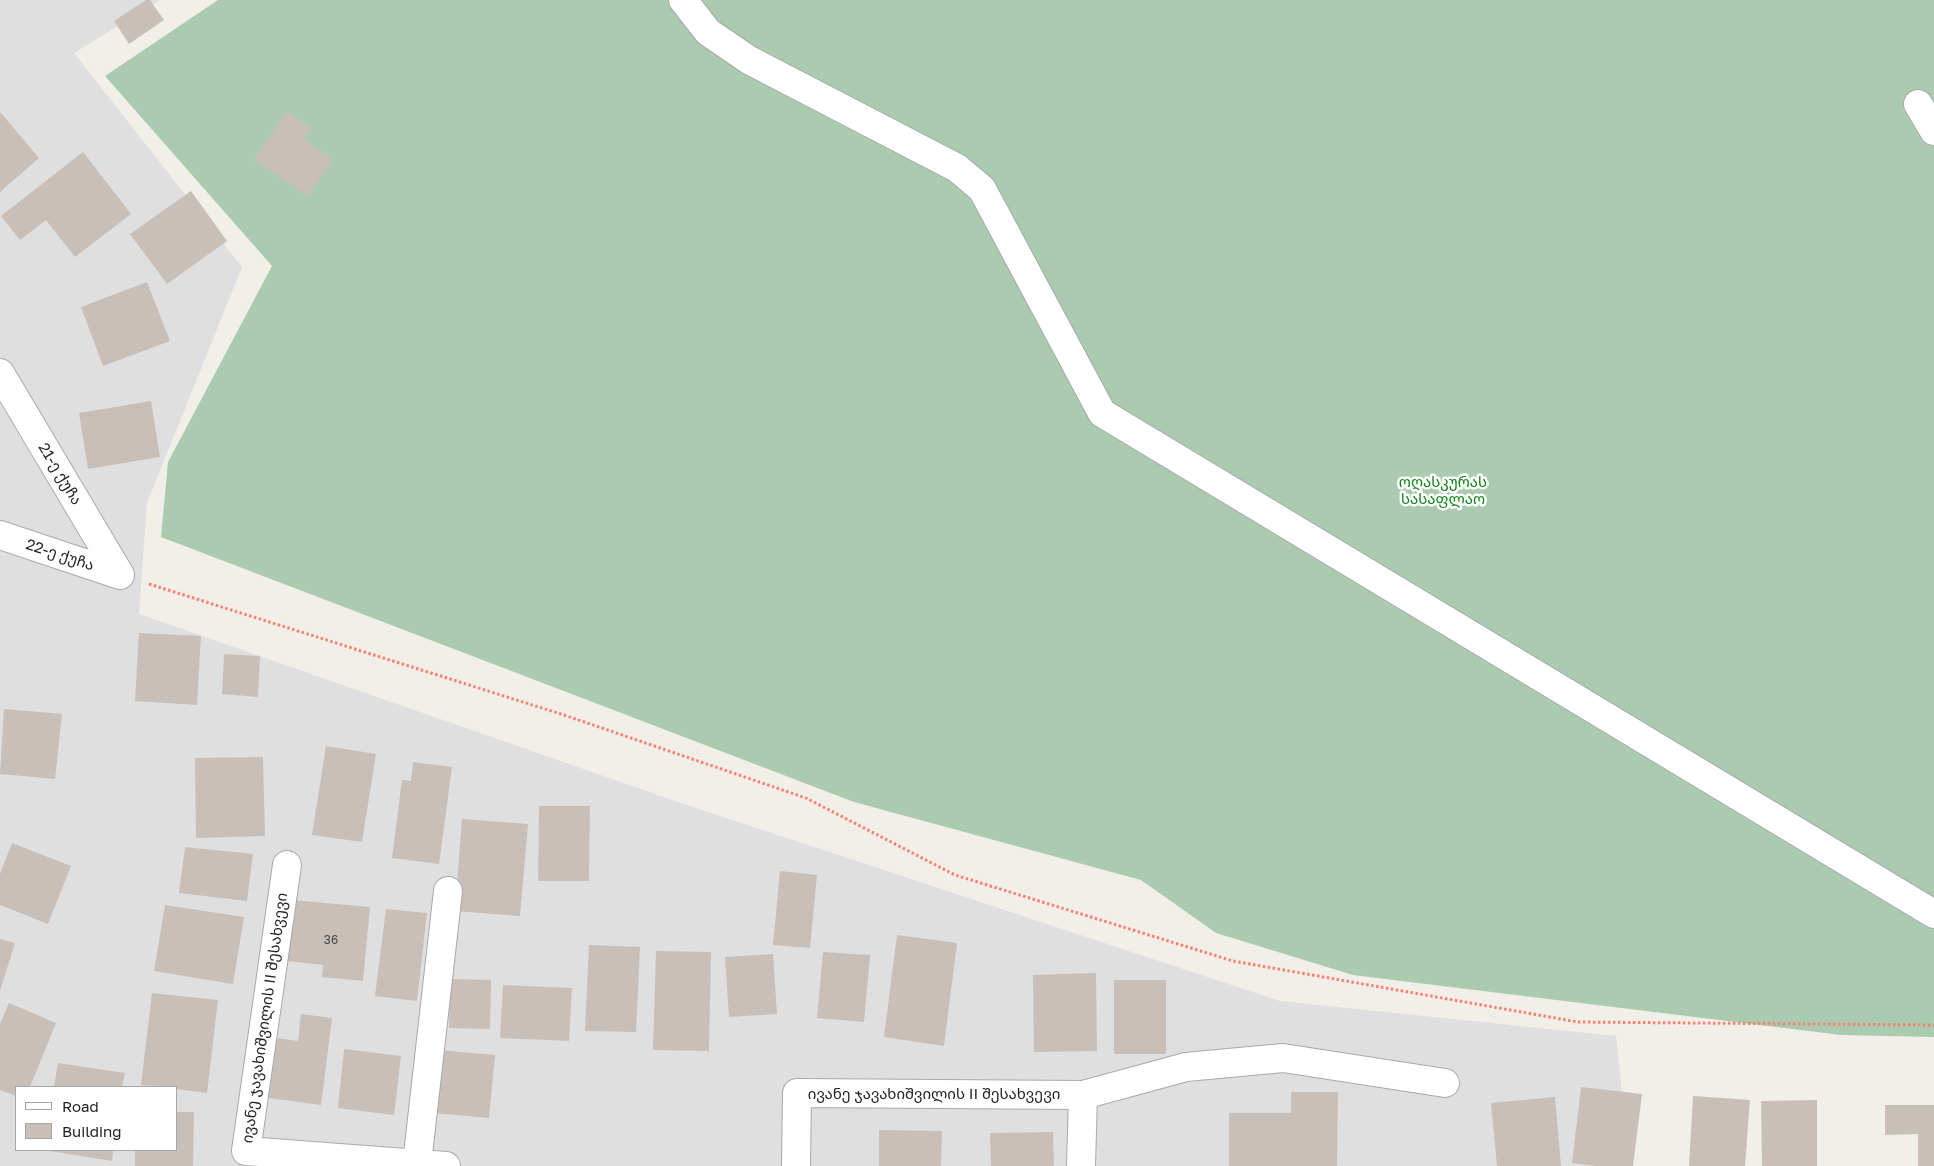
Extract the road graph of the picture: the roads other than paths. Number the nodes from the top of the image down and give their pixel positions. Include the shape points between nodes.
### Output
1 (683, 0) edge
2 (1918, 104) dead end
3 (1934, 131) edge
4 (0, 373) edge
5 (0, 535) edge
6 (120, 575) joint
7 (287, 865) dead end
8 (448, 891) dead end
9 (1934, 914) edge
10 (1445, 1083) dead end
11 (1083, 1096) junction
12 (417, 1163) junction
13 (446, 1166) edge
14 (796, 1166) edge
15 (1081, 1166) edge

1 - 9 street via 708,32 749,60 958,168 982,189 1102,413
2 - 3 street
4 - 6 street, 21-ე ქუჩა
5 - 6 street, 22-ე ქუჩა
7 - 12 street, ივანე ჯავახიშვილის II შესახვევი via 246,1151
8 - 12 street
10 - 11 street, ივანე ჯავახიშვილის II შესახვევი via 1283,1058 1186,1067
11 - 14 street, ივანე ჯავახიშვილის II შესახვევი via 797,1093
11 - 15 street
12 - 13 street, ივანე ჯავახიშვილის II შესახვევი

